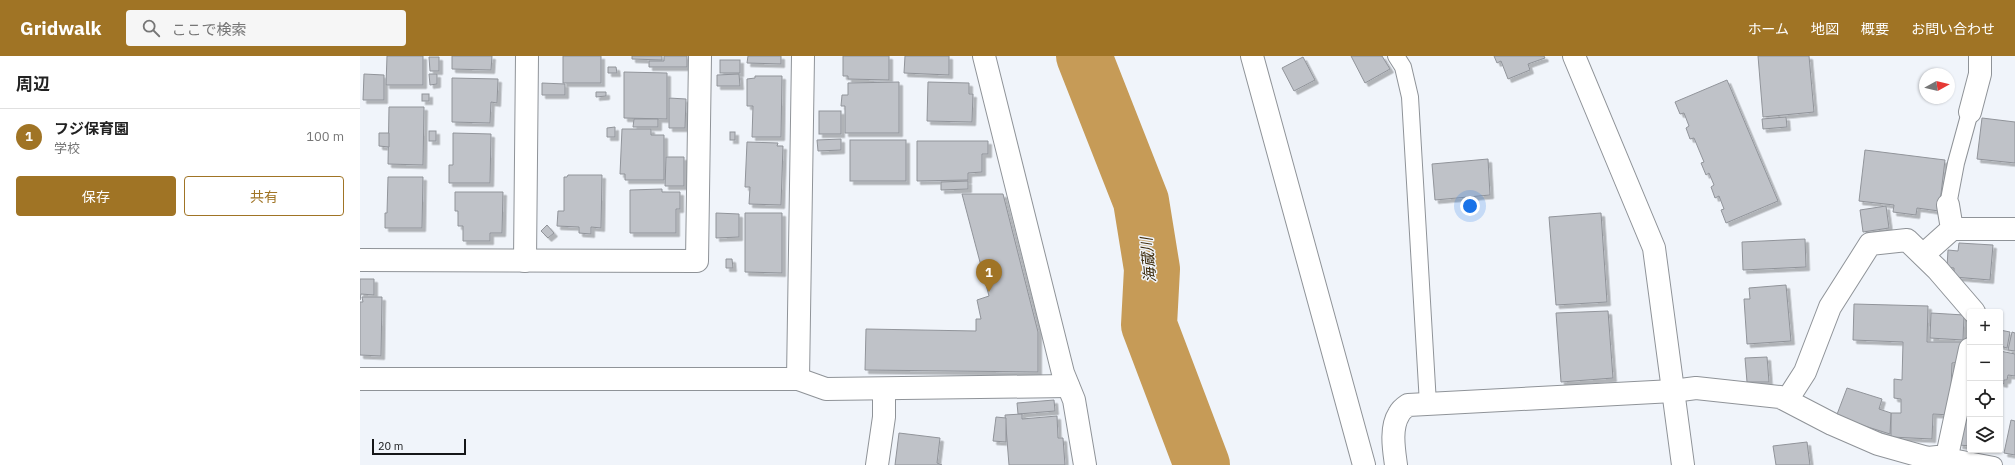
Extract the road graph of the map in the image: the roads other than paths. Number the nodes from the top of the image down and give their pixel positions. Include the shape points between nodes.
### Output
1 (528, 56) edge
2 (700, 56) edge
3 (803, 56) edge
4 (984, 56) edge
5 (1252, 56) edge
6 (1396, 56) edge
7 (1574, 56) edge
8 (1980, 56) edge
9 (1970, 112) joint
10 (1948, 205) joint
11 (1952, 228) junction
12 (2015, 229) edge
13 (1923, 255) junction
14 (360, 260) edge
15 (525, 261) junction
16 (1971, 309) edge
17 (1967, 363) edge
18 (360, 379) edge
19 (798, 379) junction
20 (1068, 386) junction
21 (884, 389) junction
22 (1673, 391) junction
23 (1787, 400) junction
24 (1428, 404) junction
25 (1947, 456) junction
26 (877, 465) edge
27 (1085, 465) edge
28 (1364, 465) edge
29 (1396, 465) edge
30 (1682, 465) edge
31 (1994, 465) edge

1 - 15 street
2 - 15 street via 697,261
3 - 19 street
4 - 20 street
5 - 28 street
6 - 24 lane via 1402,67 1410,97
7 - 22 street via 1654,248
8 - 9 street via 1980,74
9 - 10 lane
10 - 11 street
11 - 12 street
11 - 13 street
13 - 16 street
13 - 23 street via 1907,240 1870,244 1830,307 1806,372
14 - 15 street
17 - 25 street
18 - 19 street
19 - 21 street via 826,389
20 - 21 street
20 - 27 street via 1074,400
21 - 26 street via 884,417
22 - 23 street via 1696,388 1722,390
22 - 24 street
22 - 30 street
23 - 25 street via 1832,424 1878,444 1928,458
24 - 29 street via 1408,405 1399,414 1395,425
25 - 31 lane

